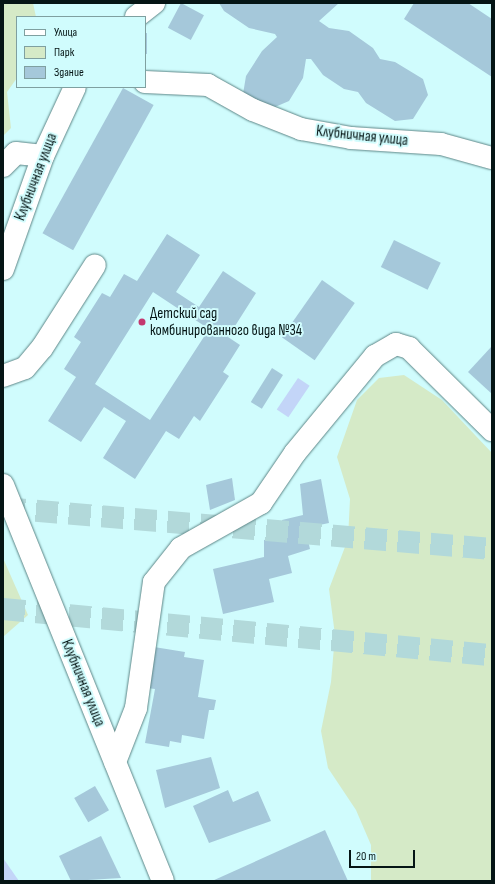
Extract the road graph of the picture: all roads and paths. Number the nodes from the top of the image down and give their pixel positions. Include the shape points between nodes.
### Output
1 (154, 3) edge
2 (137, 16) edge
3 (146, 82) edge
4 (75, 88) edge
5 (43, 156) junction
6 (492, 158) edge
7 (3, 166) edge
8 (96, 265) dead end
9 (3, 269) edge
10 (3, 376) edge
11 (492, 430) edge
12 (3, 485) edge
13 (115, 762) junction
14 (163, 881) edge

1 - 2 street
3 - 6 street, Клубничная улица via 208,85 253,110 301,129 351,138 441,144
4 - 5 street, Клубничная улица
5 - 7 street via 16,153
5 - 9 street, Клубничная улица
8 - 10 street via 42,348 24,368
11 - 13 street via 409,348 396,344 375,356 295,453 261,503 181,548 154,582 136,708
12 - 13 street, Клубничная улица
13 - 14 street, Клубничная улица

